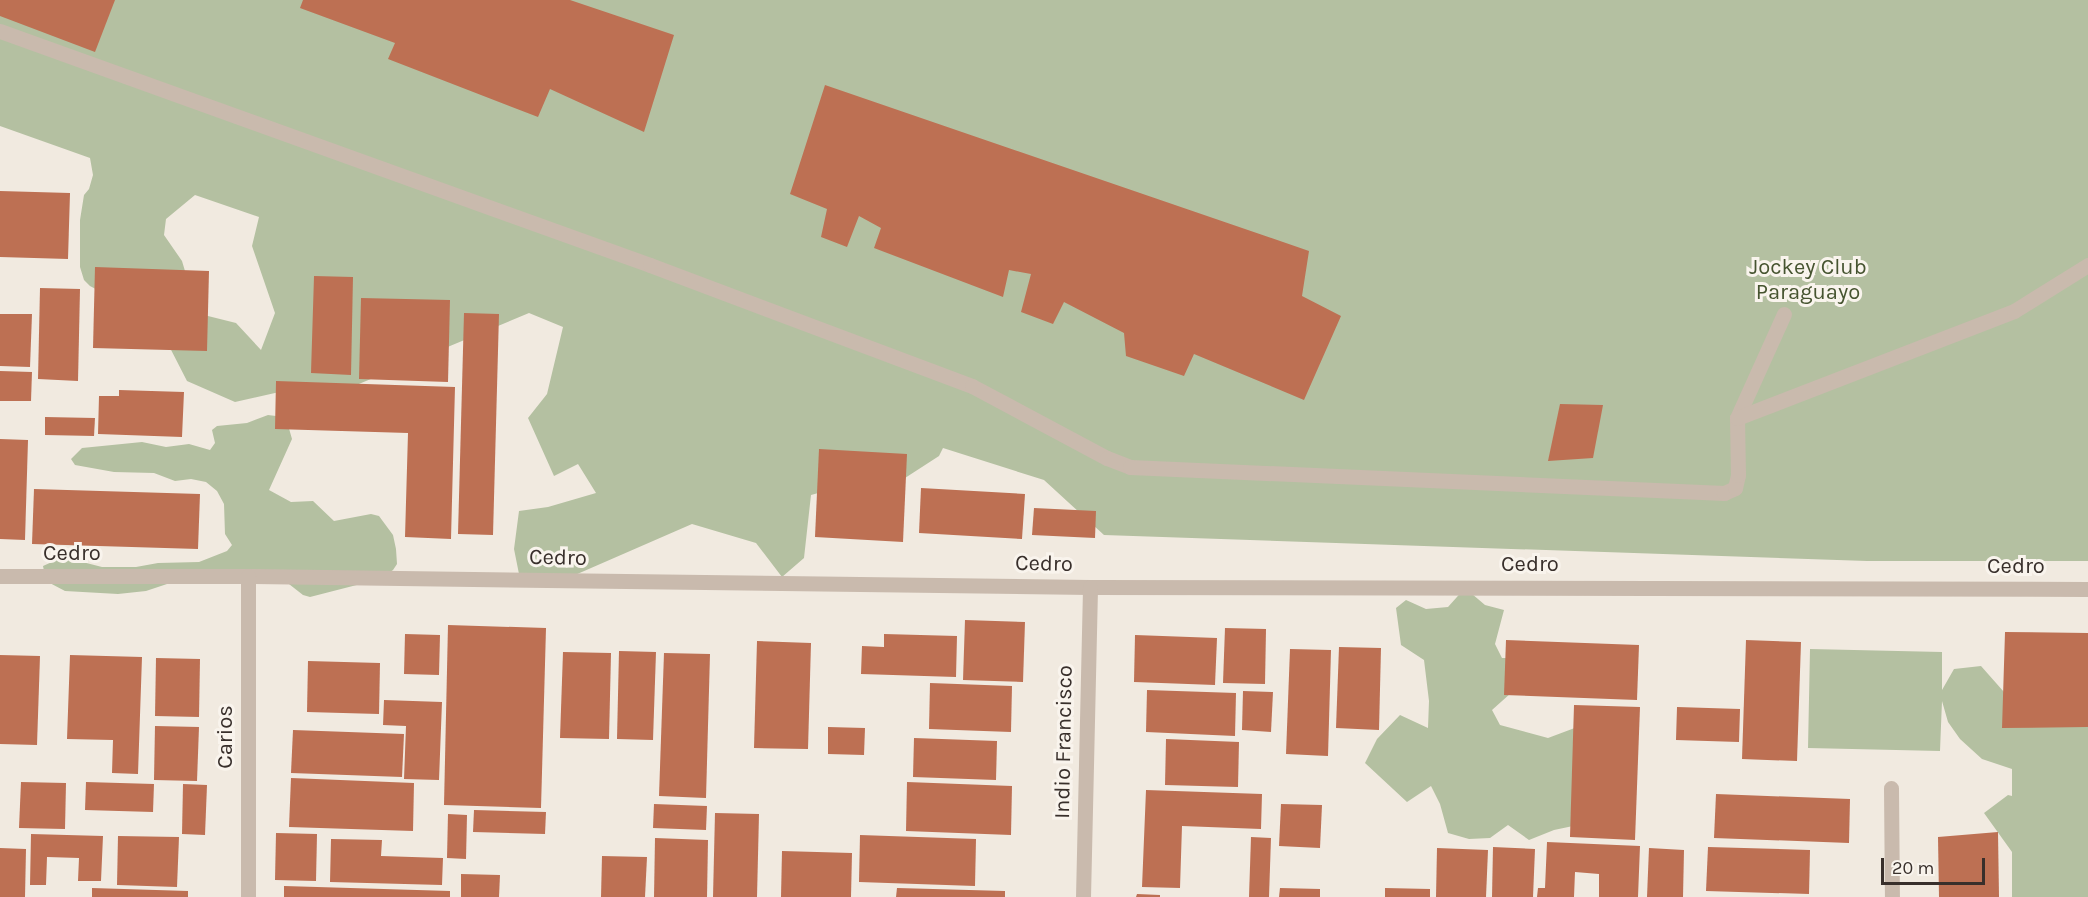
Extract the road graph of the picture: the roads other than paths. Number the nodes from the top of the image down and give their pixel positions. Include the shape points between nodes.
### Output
1 (0, 31) edge
2 (2088, 265) edge
3 (1784, 314) dead end
4 (1737, 418) junction
5 (0, 576) edge
6 (248, 576) junction
7 (1090, 587) junction
8 (2088, 589) edge
9 (1892, 788) dead end
10 (248, 897) edge
11 (1083, 897) edge
12 (1892, 897) edge

1 - 4 street via 650,265 972,386 1130,467 1724,492 1735,488 1738,475
2 - 4 street via 2014,311
3 - 4 street
5 - 6 street, Cedro
6 - 7 street, Cedro
6 - 10 street, Carios
7 - 8 street, Cedro
7 - 11 street, Indio Francisco
9 - 12 street

